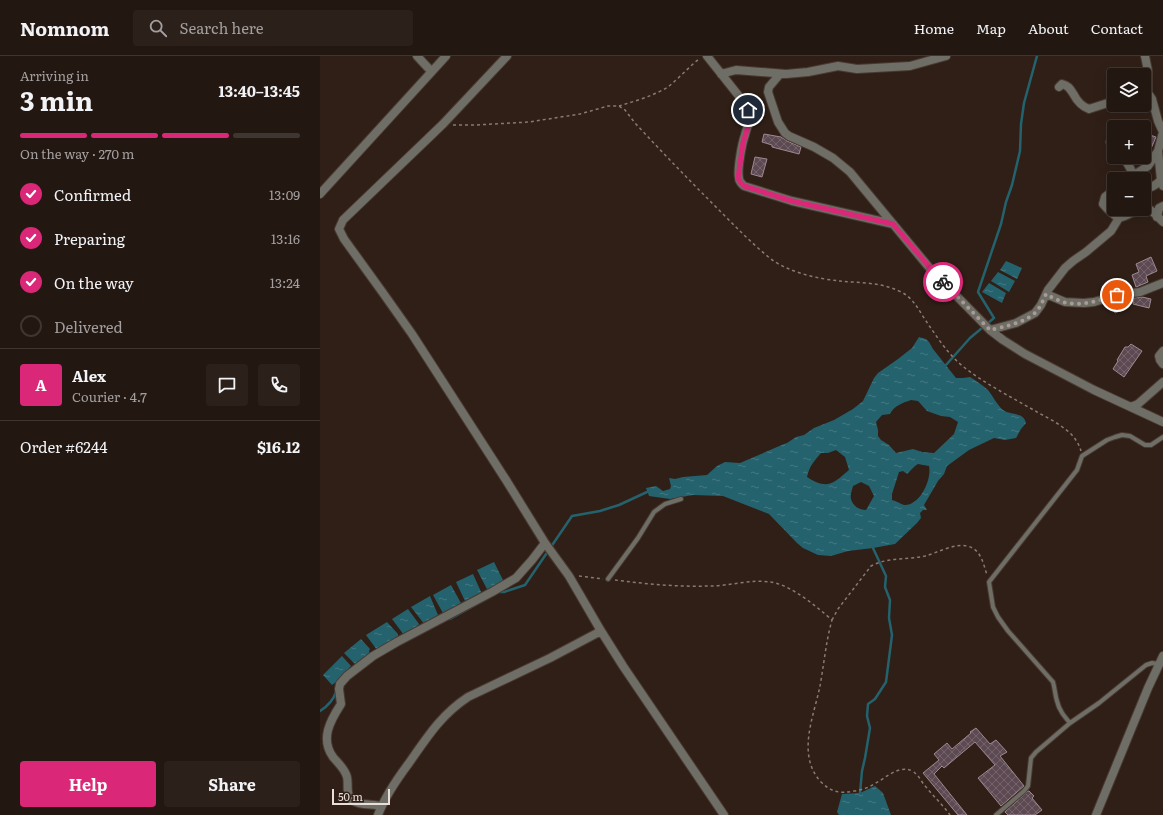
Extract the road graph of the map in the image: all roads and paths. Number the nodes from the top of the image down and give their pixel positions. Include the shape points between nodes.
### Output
1 (417, 56) edge
2 (446, 56) edge
3 (507, 56) edge
4 (702, 56) edge
5 (708, 56) edge
6 (946, 56) edge
7 (1146, 56) edge
8 (1148, 68) edge
9 (431, 71) junction
10 (721, 74) junction
11 (780, 74) junction
12 (1058, 87) dead end
13 (1151, 98) edge
14 (1107, 103) edge
15 (619, 106) junction
16 (1160, 114) edge
17 (443, 124) junction
18 (1163, 132) edge
19 (1161, 146) edge
20 (1140, 172) edge
21 (1162, 183) edge
22 (1151, 187) edge
23 (320, 194) edge
24 (1107, 195) edge
25 (1163, 206) edge
26 (1107, 210) edge
27 (1151, 210) edge
28 (1116, 216) edge
29 (1125, 216) edge
30 (1119, 218) junction
31 (1160, 219) edge
32 (893, 224) junction
33 (1163, 283) edge
34 (1046, 294) junction
35 (990, 330) junction
36 (1163, 351) edge
37 (1163, 364) edge
38 (1163, 382) edge
39 (1131, 406) junction
40 (1163, 422) edge
41 (1163, 437) edge
42 (1082, 456) junction
43 (681, 499) dead end
44 (545, 543) junction
45 (569, 576) junction
46 (608, 580) junction
47 (989, 582) junction
48 (832, 620) junction
49 (601, 631) junction
50 (1163, 656) edge
51 (1158, 664) junction
52 (1070, 723) junction
53 (381, 806) junction
54 (378, 815) edge
55 (724, 815) edge
56 (950, 815) edge
57 (996, 815) edge
58 (1096, 815) edge

1 - 9 street
2 - 9 street
3 - 17 street
4 - 15 path via 666,88
5 - 10 street
6 - 11 street via 910,66 861,69 838,66
7 - 8 street
9 - 23 street
10 - 11 street via 741,70
10 - 32 street via 746,105 750,115 744,135 738,178 744,186 792,201
11 - 32 street via 768,92 778,122 785,133 843,165
12 - 14 street via 1066,85 1089,109
13 - 16 street
15 - 17 path via 529,122 475,126
15 - 42 path via 736,228 773,260 807,275 869,283 900,291 912,299 948,351 961,364 1070,433 1077,440
16 - 18 street
17 - 44 street via 343,220 339,228 344,239 412,334
18 - 19 street
19 - 20 street via 1148,166
19 - 21 street
21 - 22 street
24 - 26 street via 1103,204
25 - 31 street via 1158,212
27 - 31 street
28 - 30 street
29 - 30 street
30 - 34 street via 1111,232 1070,264
32 - 35 street via 932,270
33 - 34 street via 1140,292 1084,303 1065,302
34 - 35 street via 1038,310 1031,316 1009,326
35 - 39 street via 1025,354
36 - 37 street via 1159,356
38 - 39 street via 1138,404
39 - 40 street
41 - 42 lane via 1151,445 1145,445 1130,436 1115,437
42 - 47 lane via 1077,470
43 - 46 lane via 665,504 654,512
44 - 45 street
44 - 53 street via 516,578 378,652 340,684 341,704 326,730 325,745 344,770 348,796 352,801 360,805
45 - 46 path
45 - 49 street
46 - 48 path via 670,586 771,582 801,596
47 - 48 path via 980,554 967,546 925,556 883,561 871,566
47 - 52 lane via 993,607 998,617 1053,682 1057,703
48 - 56 path via 808,739 808,752 817,777 832,791 843,792 873,785 903,769 911,770
49 - 53 street via 456,705 432,730
49 - 55 street
50 - 51 street
51 - 52 lane via 1146,665
51 - 58 street
52 - 57 lane via 1031,758 1028,786
53 - 54 street

